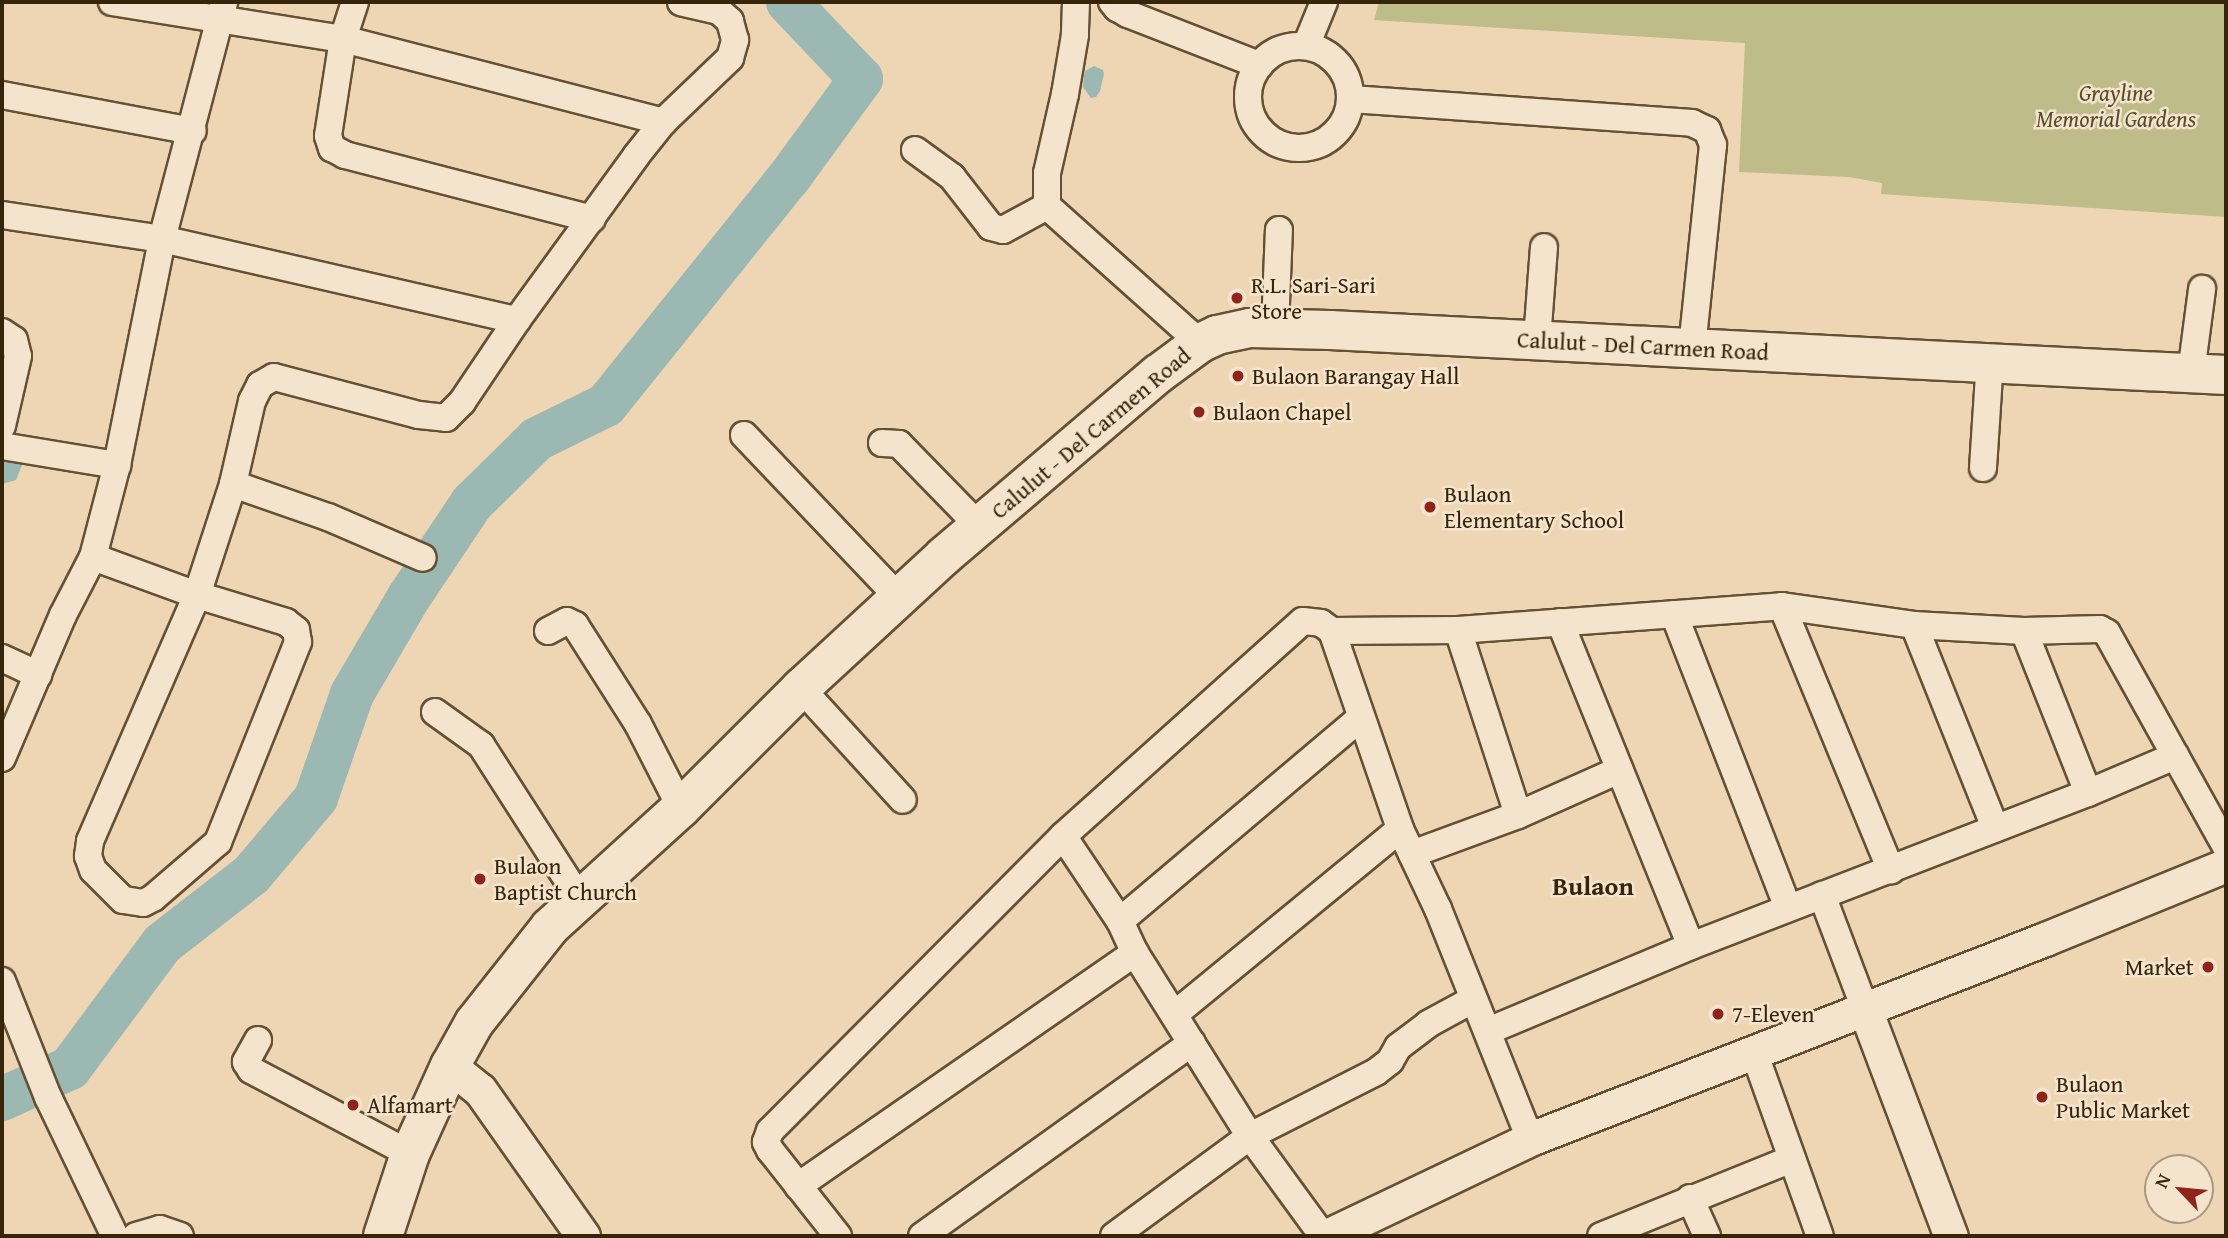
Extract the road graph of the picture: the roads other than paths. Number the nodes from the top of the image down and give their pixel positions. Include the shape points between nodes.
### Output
1 (112, 2) edge
2 (355, 2) edge
3 (681, 2) edge
4 (1076, 2) edge
5 (1112, 2) edge
6 (1324, 2) edge
7 (222, 9) edge
8 (343, 39) junction
9 (1307, 46) junction
10 (1259, 65) junction
11 (2, 96) edge
12 (1351, 99) junction
13 (663, 122) junction
14 (193, 131) junction
15 (915, 150) dead end
16 (1047, 206) junction
17 (2, 215) edge
18 (592, 219) junction
19 (1279, 230) dead end
20 (162, 239) junction
21 (1544, 247) dead end
22 (2202, 289) dead end
23 (517, 320) junction
24 (1275, 328) junction
25 (2, 332) edge
26 (1536, 340) junction
27 (1200, 343) junction
28 (1692, 348) junction
29 (1990, 361) junction
30 (2209, 374) edge
31 (2, 426) edge
32 (744, 435) dead end
33 (881, 443) dead end
34 (2, 446) edge
35 (117, 465) junction
36 (1983, 468) dead end
37 (233, 484) junction
38 (979, 526) junction
39 (93, 557) junction
40 (423, 558) dead end
41 (197, 595) junction
42 (899, 598) junction
43 (1782, 606) junction
44 (1674, 614) junction
45 (1560, 622) junction
46 (1914, 625) junction
47 (1458, 630) junction
48 (548, 631) dead end
49 (1332, 631) junction
50 (2024, 631) junction
51 (2, 658) edge
52 (38, 676) junction
53 (801, 688) junction
54 (435, 712) dead end
55 (1360, 718) junction
56 (2175, 756) junction
57 (2, 758) edge
58 (1619, 769) junction
59 (2088, 793) junction
60 (903, 800) dead end
61 (681, 808) junction
62 (1518, 816) junction
63 (1995, 828) junction
64 (1400, 829) junction
65 (1063, 836) junction
66 (2226, 847) edge
67 (1412, 854) junction
68 (2226, 865) edge
69 (1891, 870) junction
70 (1822, 895) junction
71 (581, 901) junction
72 (1788, 908) junction
73 (1120, 921) junction
74 (1691, 946) junction
75 (1135, 953) junction
76 (2, 981) edge
77 (1472, 1000) junction
78 (1865, 1009) junction
79 (1175, 1014) junction
80 (1488, 1031) junction
81 (258, 1040) dead end
82 (1192, 1043) junction
83 (1754, 1052) junction
84 (450, 1066) junction
85 (1250, 1136) junction
86 (1530, 1139) junction
87 (410, 1154) junction
88 (1792, 1159) junction
89 (799, 1186) junction
90 (1690, 1198) junction
91 (116, 1236) edge
92 (136, 1236) edge
93 (180, 1236) edge
94 (383, 1236) edge
95 (583, 1236) edge
96 (838, 1236) edge
97 (922, 1236) edge
98 (1114, 1236) edge
99 (1325, 1236) edge
100 (1601, 1236) edge
101 (1706, 1236) edge
102 (1820, 1236) edge
103 (1951, 1236) edge

1 - 7 street
2 - 8 street
3 - 13 street via 719,10 730,21 735,40 730,58
4 - 16 street via 1065,94 1047,173
5 - 10 street via 1128,14
6 - 9 street
7 - 8 street
7 - 14 street
8 - 13 street
8 - 18 street via 328,136 332,148
9 - 10 street via 1289,46
9 - 12 street via 1330,55 1346,75
10 - 12 street via 1251,78 1249,110 1265,136 1279,145 1294,149 1315,146 1333,136 1346,120
11 - 14 street
12 - 28 street via 1692,123 1707,130 1713,145
13 - 18 street
14 - 20 street
15 - 16 street via 952,177 991,227 1003,230
16 - 27 street
17 - 20 street
18 - 23 street
19 - 24 street
20 - 23 street
20 - 35 street
21 - 26 street
22 - 30 street
23 - 37 street via 462,402 446,418 274,377 260,385 252,401
24 - 26 main road, Calulut - Del Carmen Road
24 - 27 main road, Calulut - Del Carmen Road via 1231,331
25 - 31 street via 14,340 18,356
26 - 28 main road, Calulut - Del Carmen Road
27 - 38 main road, Calulut - Del Carmen Road
28 - 29 main road, Calulut - Del Carmen Road
29 - 30 main road, Calulut - Del Carmen Road
29 - 36 street
32 - 42 street
33 - 38 street via 899,444
34 - 35 street
35 - 39 street
37 - 40 street via 328,517
37 - 41 street
38 - 42 main road, Calulut - Del Carmen Road
39 - 41 street
39 - 52 street
41 - 41 street via 90,841 88,856 93,870 123,901 143,903 153,898 218,842 298,642 296,630 286,622
42 - 53 main road, Calulut - Del Carmen Road
43 - 44 street
43 - 46 street
43 - 69 street
44 - 45 street
44 - 72 street
45 - 47 street
45 - 58 street
46 - 50 street
46 - 63 street
47 - 49 street
47 - 62 street
48 - 61 street via 567,621 575,625 638,724
49 - 55 street
49 - 65 street via 1321,623 1303,621
50 - 56 street via 2100,629 2107,633
50 - 59 street
51 - 52 street
52 - 57 street
53 - 60 street
53 - 61 main road, Calulut - Del Carmen Road
54 - 71 street via 481,745
55 - 64 street
55 - 73 street
56 - 59 street
56 - 66 street
58 - 62 street
58 - 74 street
59 - 63 street
61 - 71 main road, Calulut - Del Carmen Road
62 - 67 street
63 - 69 street
64 - 67 street
64 - 79 street
65 - 73 street
65 - 89 street via 770,1131 766,1142 770,1150
67 - 77 street
68 - 78 street
69 - 70 street
70 - 72 street
70 - 78 street
71 - 84 main road, Calulut - Del Carmen Road via 550,927 512,971
72 - 74 street
73 - 75 street
74 - 80 street
75 - 79 street
75 - 89 street
76 - 91 street via 48,1097
77 - 80 street
77 - 85 street via 1398,1046 1390,1061 1376,1072
78 - 83 street
78 - 103 street
79 - 82 street
80 - 86 street
81 - 87 street via 246,1062 251,1070
82 - 85 street
82 - 97 street
83 - 86 street
83 - 88 street
84 - 87 main road, Calulut - Del Carmen Road
84 - 95 street via 480,1090
85 - 98 street
85 - 99 street
86 - 99 street
87 - 94 main road, Calulut - Del Carmen Road
88 - 90 street
88 - 102 street
89 - 96 street
90 - 100 street
90 - 101 street
92 - 93 street via 160,1229

